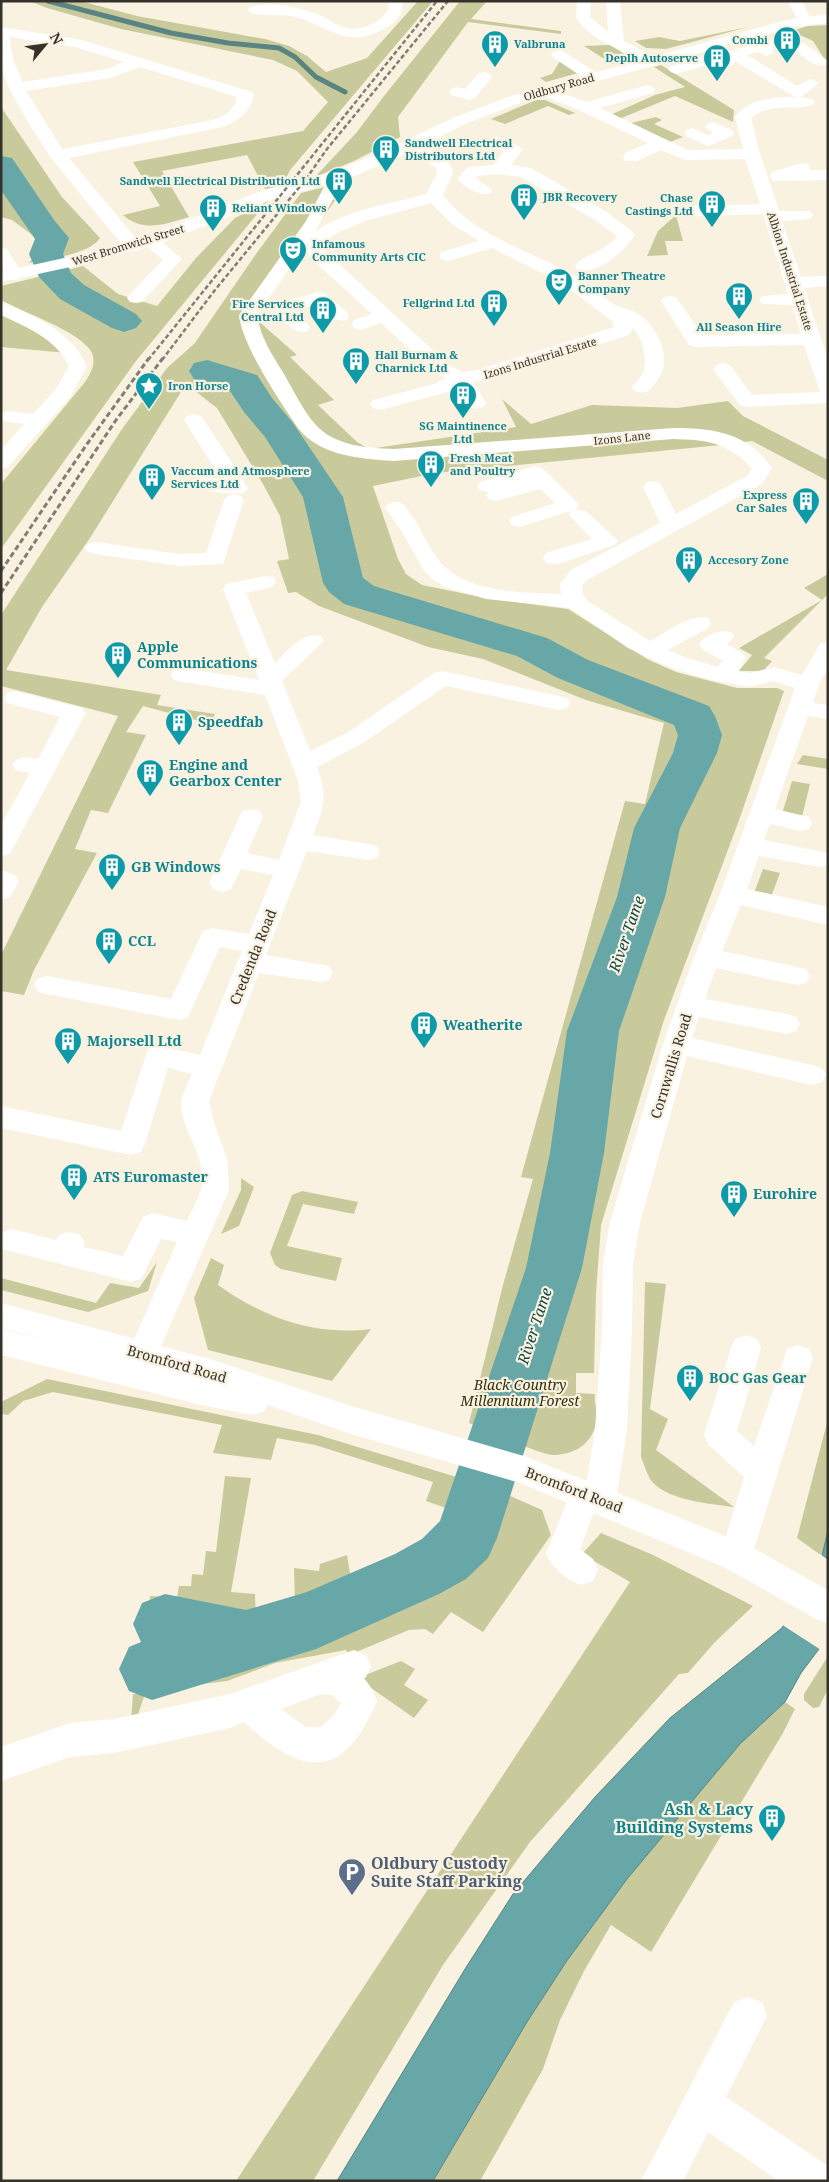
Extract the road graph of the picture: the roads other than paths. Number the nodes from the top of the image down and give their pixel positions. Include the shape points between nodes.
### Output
1 (395, 1) edge
2 (584, 1) edge
3 (613, 1) edge
4 (795, 1) edge
5 (255, 10) dead end
6 (824, 18) edge
7 (804, 20) junction
8 (1, 31) edge
9 (1, 36) edge
10 (743, 36) junction
11 (617, 42) junction
12 (703, 47) junction
13 (763, 49) junction
14 (559, 56) dead end
15 (652, 61) junction
16 (139, 62) junction
17 (821, 62) dead end
18 (676, 68) dead end
19 (738, 71) junction
20 (484, 77) dead end
21 (593, 77) junction
22 (810, 84) dead end
23 (17, 88) junction
24 (647, 90) dead end
25 (544, 91) junction
26 (736, 102) dead end
27 (813, 106) dead end
28 (494, 107) junction
29 (584, 108) junction
30 (747, 132) junction
31 (692, 133) dead end
32 (497, 141) dead end
33 (660, 144) junction
34 (406, 146) junction
35 (752, 154) junction
36 (57, 155) junction
37 (631, 157) dead end
38 (444, 166) junction
39 (802, 168) dead end
40 (499, 169) junction
41 (469, 175) junction
42 (828, 175) edge
43 (338, 176) junction
44 (759, 176) junction
45 (778, 176) junction
46 (308, 184) joint
47 (484, 190) dead end
48 (435, 197) junction
49 (456, 199) dead end
50 (407, 205) junction
51 (802, 208) dead end
52 (770, 209) junction
53 (677, 212) dead end
54 (423, 218) dead end
55 (495, 242) junction
56 (141, 243) junction
57 (1, 253) edge
58 (448, 256) dead end
59 (584, 266) dead end
60 (8, 276) edge
61 (828, 281) edge
62 (353, 287) junction
63 (796, 291) junction
64 (318, 297) junction
65 (136, 298) dead end
66 (768, 300) dead end
67 (670, 301) dead end
68 (1, 308) edge
69 (606, 308) junction
70 (340, 316) dead end
71 (385, 316) junction
72 (621, 321) junction
73 (361, 324) dead end
74 (301, 327) dead end
75 (574, 334) dead end
76 (408, 337) junction
77 (812, 339) junction
78 (384, 344) dead end
79 (430, 357) junction
80 (406, 364) dead end
81 (723, 369) dead end
82 (460, 378) junction
83 (642, 387) dead end
84 (828, 389) edge
85 (828, 397) edge
86 (476, 403) dead end
87 (380, 404) dead end
88 (8, 416) dead end
89 (38, 420) junction
90 (194, 420) dead end
91 (1, 463) edge
92 (653, 487) dead end
93 (198, 488) dead end
94 (491, 490) dead end
95 (236, 494) junction
96 (394, 508) dead end
97 (574, 510) junction
98 (671, 525) junction
99 (524, 526) dead end
100 (614, 547) junction
101 (95, 548) dead end
102 (554, 558) dead end
103 (215, 559) junction
104 (265, 582) dead end
105 (234, 589) junction
106 (577, 602) junction
107 (700, 623) dead end
108 (724, 637) dead end
109 (312, 641) dead end
110 (828, 649) edge
111 (652, 650) junction
112 (182, 675) dead end
113 (724, 676) junction
114 (272, 684) junction
115 (803, 696) junction
116 (15, 698) dead end
117 (560, 703) dead end
118 (828, 712) edge
119 (304, 764) junction
120 (761, 814) junction
121 (251, 818) dead end
122 (800, 823) dead end
123 (299, 841) junction
124 (750, 846) junction
125 (1, 848) edge
126 (368, 852) dead end
127 (233, 859) junction
128 (820, 859) dead end
129 (288, 870) junction
130 (1, 879) edge
131 (222, 883) dead end
132 (1, 891) edge
133 (733, 894) junction
134 (828, 916) edge
135 (255, 953) junction
136 (707, 957) junction
137 (320, 972) dead end
138 (797, 976) dead end
139 (47, 984) dead end
140 (689, 1006) junction
141 (787, 1024) dead end
142 (676, 1044) junction
143 (209, 1067) junction
144 (812, 1075) dead end
145 (1, 1117) edge
146 (195, 1235) junction
147 (10, 1237) edge
148 (4, 1324) edge
149 (746, 1348) dead end
150 (143, 1353) junction
151 (798, 1358) dead end
152 (113, 1370) junction
153 (205, 1393) junction
154 (351, 1420) junction
155 (761, 1473) junction
156 (592, 1497) junction
157 (736, 1556) junction
158 (582, 1570) dead end
159 (828, 1608) edge
160 (354, 1666) dead end
161 (322, 1678) junction
162 (249, 1704) junction
163 (1, 1764) edge
164 (748, 2016) dead end
165 (701, 2104) junction
166 (661, 2181) edge
167 (815, 2181) edge

1 - 5 street via 396,10 392,16 363,33 336,30 297,13
2 - 11 street via 583,18
3 - 11 street
4 - 7 street
6 - 7 street, Oldbury Road
7 - 10 street, Oldbury Road
8 - 16 street via 77,43
9 - 23 street
10 - 12 street, Oldbury Road
10 - 13 street
11 - 15 street
12 - 15 street, Oldbury Road
12 - 19 street
13 - 17 street via 785,42 800,47
13 - 22 street via 734,54 798,93
14 - 21 street
15 - 21 street, Oldbury Road
16 - 23 street via 110,73
16 - 36 street via 246,95 243,109 217,124
18 - 19 street
19 - 26 street via 775,91
20 - 28 street via 463,93
21 - 25 street, Oldbury Road
23 - 36 street
24 - 29 street
25 - 28 street, Oldbury Road
25 - 29 street
27 - 30 street, Albion Industrial Estate via 786,101 758,108 743,117
28 - 34 street, Oldbury Road
29 - 33 street
30 - 31 street via 719,130 708,140
30 - 35 street, Albion Industrial Estate
32 - 40 street via 514,150
33 - 35 street via 694,156
33 - 37 street
34 - 38 street
34 - 43 street, Oldbury Road
35 - 44 street, Albion Industrial Estate
36 - 56 street
38 - 41 street
38 - 48 street
39 - 45 street
40 - 41 street
40 - 59 street via 525,172 601,216 626,235 622,244 610,253
41 - 47 street
41 - 49 street via 454,190 452,194
42 - 45 street
43 - 46 street, Oldbury Road
43 - 98 street, Izons Lane via 314,220 248,315 248,323 269,364 312,432 343,448 393,456 664,434 699,435 734,443 746,450 762,468 755,480
44 - 45 street
44 - 52 street, Albion Industrial Estate
46 - 56 street, West Bromwich Street via 250,201
48 - 50 street
48 - 55 street via 451,214
50 - 54 street
50 - 62 street via 340,225 316,242 315,250 319,256
51 - 52 street
52 - 53 street
52 - 63 street, Albion Industrial Estate
55 - 58 street
55 - 69 street via 571,281
56 - 60 street, West Bromwich Street
56 - 65 street via 173,259
57 - 60 street
61 - 63 street
62 - 64 street
62 - 71 street
63 - 66 street
63 - 77 street, Albion Industrial Estate
64 - 70 street
64 - 74 street via 282,308
67 - 77 street via 696,341 744,336
68 - 89 street via 57,338 74,356 78,366 64,392
69 - 72 street
69 - 83 street via 629,314 650,337 653,370
71 - 73 street
71 - 76 street
72 - 75 street
72 - 82 street, Izons Industrial Estate via 624,326 622,332 506,374
76 - 78 street
76 - 79 street
77 - 84 street, Albion Industrial Estate
79 - 80 street
79 - 82 street via 443,370
81 - 85 street via 747,401
82 - 86 street
82 - 87 street, Izons Industrial Estate via 441,388
88 - 89 street
89 - 91 street
90 - 95 street
92 - 98 street
93 - 95 street
94 - 97 street via 535,472
95 - 103 street
96 - 106 street via 429,562 457,585 481,592
97 - 99 street
97 - 100 street
98 - 100 street, Izons Lane
100 - 102 street
100 - 106 street, Izons Lane via 571,584 572,596
101 - 103 street via 180,560
103 - 105 street, Credenda Road via 222,580
104 - 105 street
105 - 114 street, Credenda Road
106 - 111 street
107 - 111 street
108 - 113 street via 710,644 735,658
109 - 114 street
110 - 115 street, Cornwallis Road
111 - 113 street via 679,663
112 - 114 street
113 - 115 street via 750,680 774,674
114 - 119 street, Credenda Road
115 - 118 street
115 - 120 street, Cornwallis Road
116 - 125 street via 74,712 35,766
117 - 119 street via 442,678 354,738
119 - 123 street, Credenda Road via 313,801
120 - 122 street
120 - 124 street, Cornwallis Road
121 - 127 street
123 - 126 street
123 - 129 street, Credenda Road
124 - 128 street
124 - 133 street, Cornwallis Road
127 - 129 street
127 - 131 street
129 - 135 street, Credenda Road
130 - 132 street via 6,881
133 - 134 street
133 - 136 street, Cornwallis Road
135 - 137 street
135 - 139 street via 212,937 179,1010
135 - 143 street, Credenda Road
136 - 138 street
136 - 140 street, Cornwallis Road
140 - 141 street
140 - 142 street, Cornwallis Road
142 - 144 street
142 - 156 street, Cornwallis Road via 625,1222 618,1264 610,1430
143 - 145 street via 158,1056 131,1144
143 - 146 street, Credenda Road via 195,1101 196,1118 214,1162 216,1190
146 - 147 street via 153,1225 131,1270 67,1248
146 - 150 street, Credenda Road
148 - 150 street, Bromford Road
148 - 152 street, Bromford Road
149 - 155 street via 720,1435
150 - 152 street via 132,1364
150 - 153 street via 150,1368 196,1379
150 - 154 street, Bromford Road
151 - 155 street
152 - 153 street, Bromford Road
153 - 154 street, Bromford Road
154 - 156 street, Bromford Road via 492,1461
155 - 157 street
156 - 157 street, Bromford Road
156 - 158 street, Cornwallis Road via 562,1554
157 - 159 street, Bromford Road
160 - 161 street
161 - 162 street
161 - 162 street via 335,1678 353,1689 360,1701 341,1734 328,1744 306,1745 288,1736
162 - 163 street via 230,1712 114,1736 70,1740
164 - 165 street
165 - 166 street
165 - 167 street

